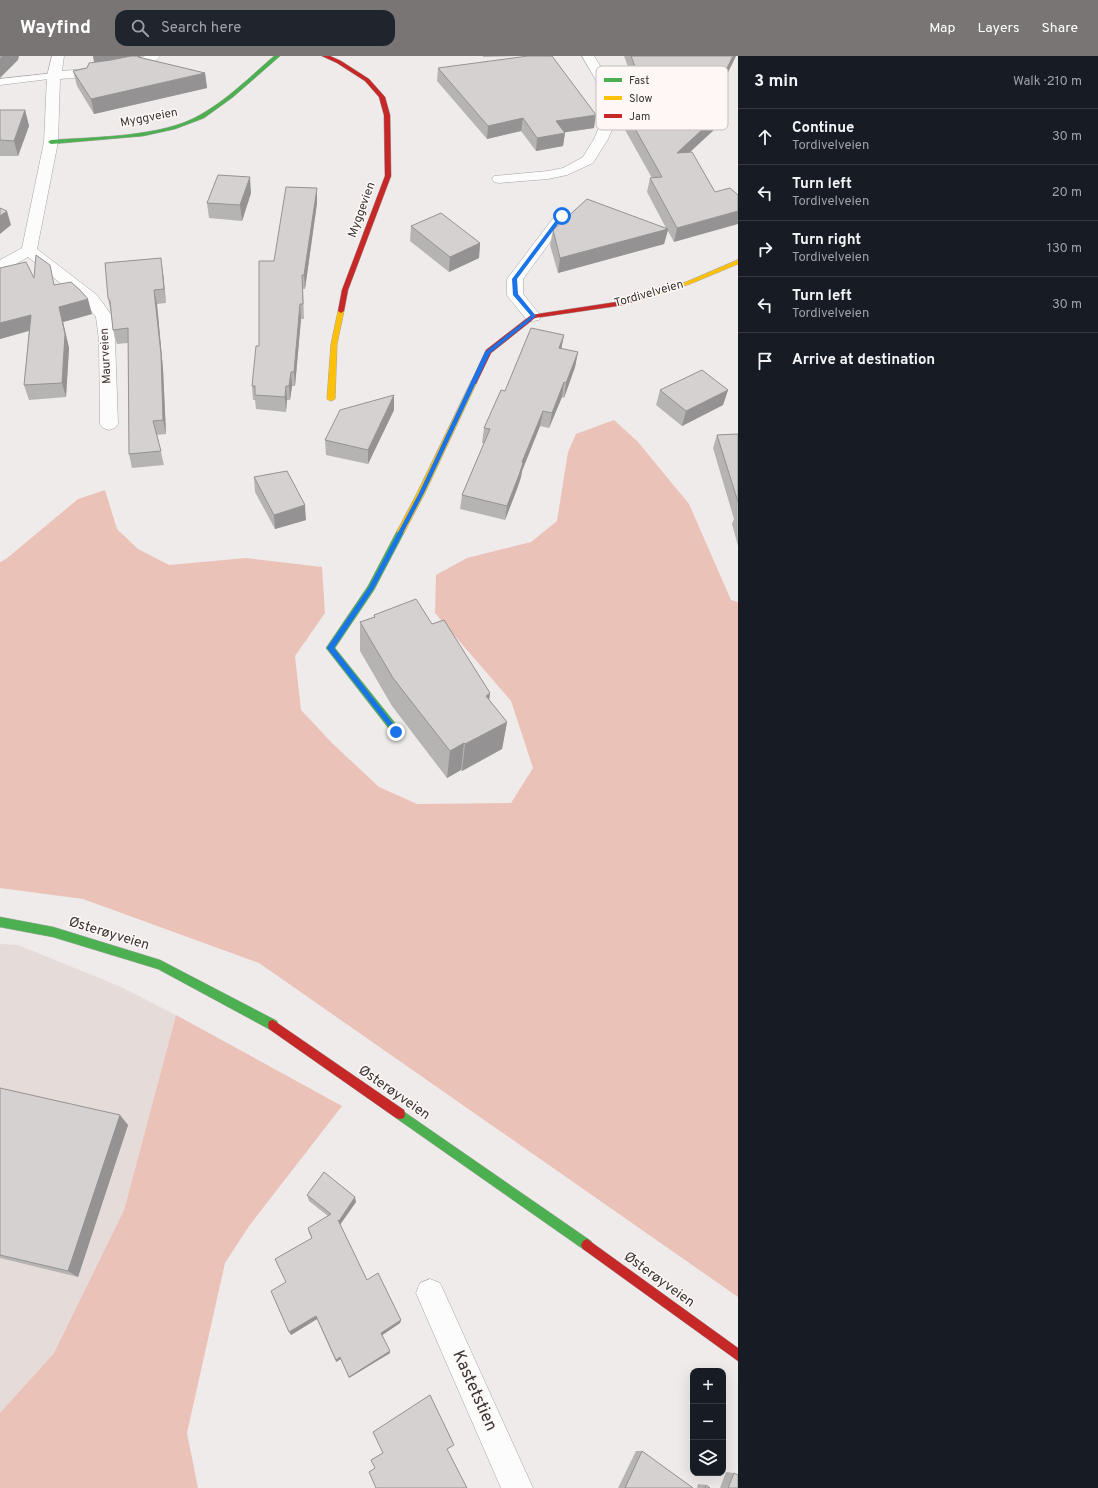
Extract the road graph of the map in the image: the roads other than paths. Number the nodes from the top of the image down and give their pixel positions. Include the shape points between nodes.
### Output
1 (58, 56) edge
2 (154, 56) edge
3 (277, 56) edge
4 (325, 56) edge
5 (588, 56) edge
6 (596, 69) edge
7 (54, 76) junction
8 (0, 82) edge
9 (605, 130) edge
10 (51, 142) junction
11 (499, 179) dead end
12 (562, 216) dead end
13 (29, 250) junction
14 (738, 262) edge
15 (0, 267) edge
16 (533, 316) junction
17 (330, 399) dead end
18 (109, 424) dead end
19 (396, 732) dead end
20 (0, 922) edge
21 (430, 1294) dead end
22 (738, 1355) edge
23 (517, 1488) edge

1 - 7 street
2 - 7 street via 147,62 126,68
3 - 10 street, Myggveien via 231,96 202,117 173,128 143,134
4 - 17 street, Myggevien via 368,80 382,97 387,115 388,176 345,290 334,344
5 - 6 street
7 - 8 lane
7 - 10 street
9 - 11 street via 588,160 567,171
10 - 13 street
12 - 16 street via 514,279 515,295
13 - 15 street
13 - 18 street, Maurveien via 91,298 104,316
14 - 16 street, Tordivelveien via 688,283 624,303
16 - 19 street via 488,352 421,493 371,588 330,648
20 - 22 street, Østerøyveien via 53,932 160,965 270,1023 629,1274
21 - 23 street, Kastetstien

